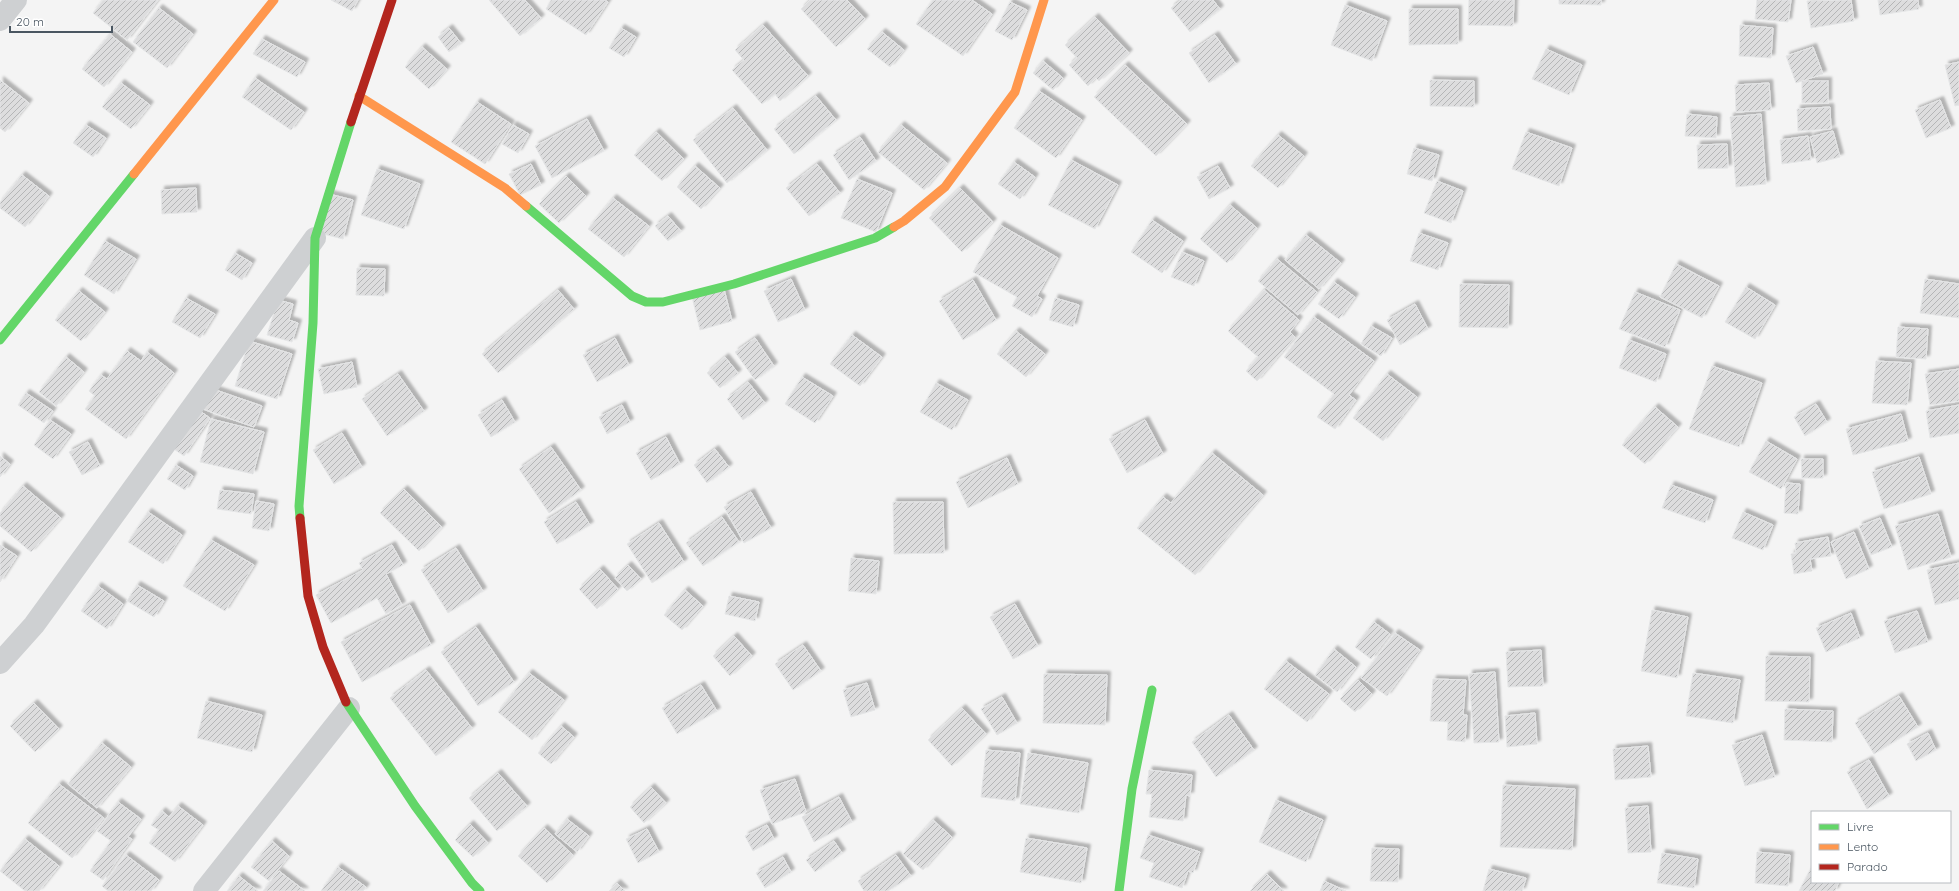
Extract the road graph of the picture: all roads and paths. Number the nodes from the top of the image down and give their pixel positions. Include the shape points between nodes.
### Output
1 (16, 0) edge
2 (274, 0) edge
3 (392, 0) edge
4 (1044, 0) edge
5 (0, 20) edge
6 (359, 96) junction
7 (315, 238) junction
8 (0, 340) edge
9 (0, 663) edge
10 (1152, 690) dead end
11 (349, 708) junction
12 (472, 888) edge
13 (204, 891) edge
14 (1119, 891) edge

1 - 5 street
2 - 8 street
3 - 6 street
4 - 6 street via 1015,92 945,187 904,221 875,238 734,284 663,302 646,302 632,296 505,188
6 - 7 street
7 - 9 street via 34,625
7 - 11 street via 313,324 298,506 308,596 323,647
10 - 14 street via 1132,789
11 - 12 street
11 - 13 street

